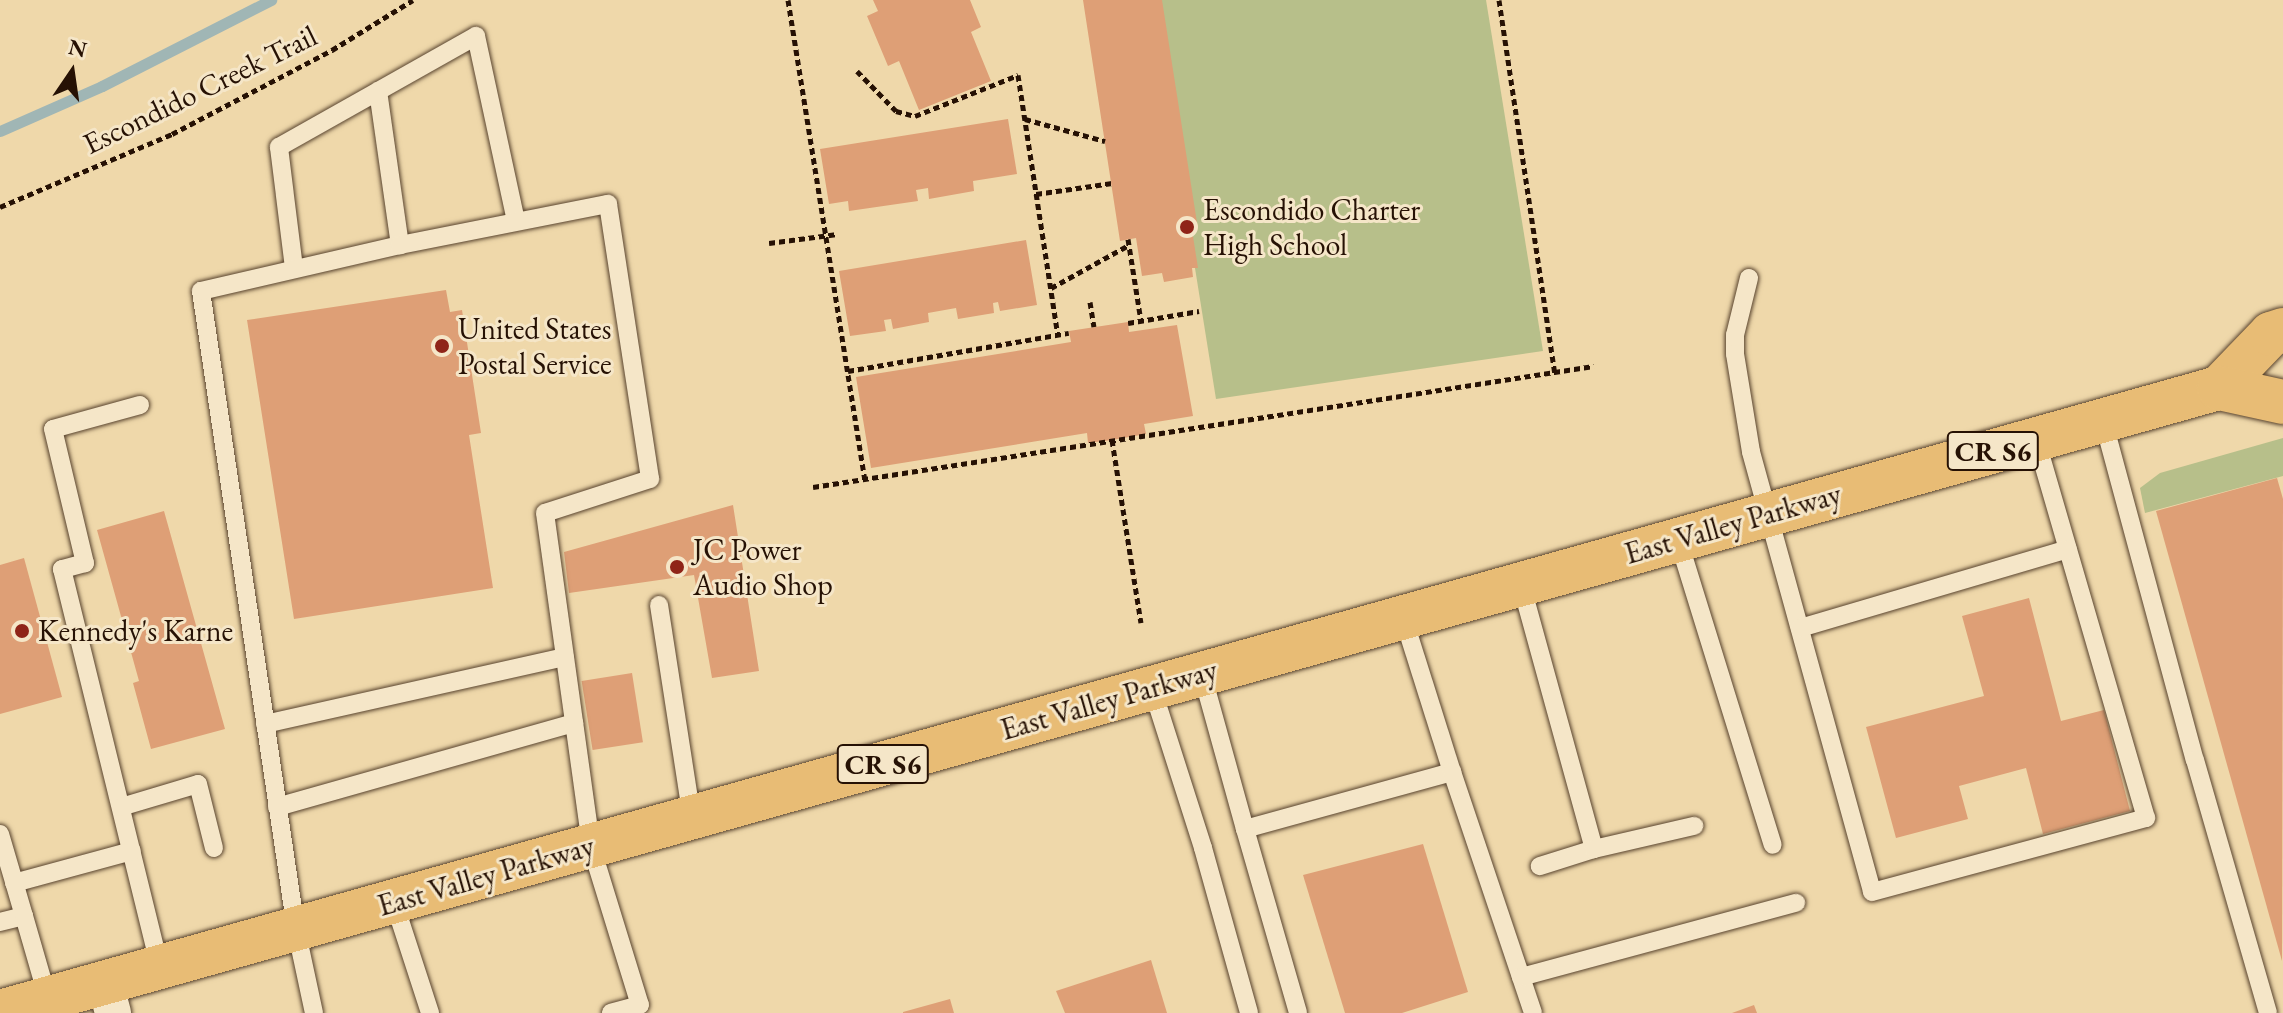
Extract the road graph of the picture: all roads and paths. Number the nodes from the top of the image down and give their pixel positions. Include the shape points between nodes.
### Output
1 (413, 0) edge
2 (788, 0) edge
3 (1499, 0) edge
4 (857, 71) dead end
5 (378, 91) junction
6 (1025, 119) junction
7 (1105, 141) dead end
8 (1112, 183) dead end
9 (1036, 194) junction
10 (0, 207) edge
11 (516, 221) junction
12 (837, 234) dead end
13 (826, 235) junction
14 (769, 243) dead end
15 (400, 245) junction
16 (294, 268) junction
17 (1749, 278) dead end
18 (1051, 288) junction
19 (1090, 302) dead end
20 (1199, 311) dead end
21 (1141, 321) junction
22 (1128, 323) dead end
23 (1094, 327) dead end
24 (2283, 330) edge
25 (1069, 333) dead end
26 (1058, 335) junction
27 (1594, 366) dead end
28 (848, 371) junction
29 (1555, 373) junction
30 (2219, 388) junction
31 (2283, 402) edge
32 (140, 405) dead end
33 (2103, 420) junction
34 (2036, 439) junction
35 (1112, 441) junction
36 (865, 479) junction
37 (813, 487) dead end
38 (1767, 515) junction
39 (1678, 539) junction
40 (2068, 549) junction
41 (1521, 584) junction
42 (659, 605) dead end
43 (1403, 617) junction
44 (1141, 623) dead end
45 (1800, 628) junction
46 (565, 657) junction
47 (1202, 674) junction
48 (1152, 688) junction
49 (574, 723) junction
50 (265, 724) junction
51 (1452, 772) junction
52 (121, 807) junction
53 (277, 807) junction
54 (692, 817) junction
55 (1694, 826) dead end
56 (1245, 829) junction
57 (0, 834) edge
58 (1773, 845) dead end
59 (591, 846) junction
60 (214, 848) dead end
61 (1594, 849) junction
62 (132, 851) junction
63 (1540, 866) dead end
64 (14, 883) junction
65 (394, 902) junction
66 (1796, 903) dead end
67 (24, 916) junction
68 (0, 922) edge
69 (296, 929) junction
70 (160, 967) junction
71 (1521, 977) junction
72 (109, 998) edge
73 (48, 999) junction
74 (0, 1012) edge
75 (314, 1013) edge
76 (430, 1013) edge
77 (611, 1013) edge
78 (1249, 1013) edge
79 (1298, 1013) edge
80 (1533, 1013) edge
81 (2268, 1013) edge

1 - 10 path, Escondido Creek Trail via 332,50 185,127
2 - 13 path
3 - 29 path
4 - 6 path via 896,111 915,116 1018,75
5 - 11 lane via 476,36
5 - 15 lane
5 - 16 lane via 279,147
6 - 7 path
6 - 9 path
8 - 9 path
9 - 18 path
11 - 15 lane
11 - 46 lane via 608,204 650,479 545,513
12 - 13 path
13 - 14 path
13 - 28 path
15 - 16 lane
16 - 50 lane via 201,291
17 - 38 lane via 1735,354
18 - 21 path via 1129,242
18 - 26 path
19 - 23 path
20 - 21 path
21 - 22 path
24 - 30 main road via 2271,334
25 - 26 path
26 - 28 path
27 - 29 path
28 - 36 path
29 - 35 path
30 - 31 main road, East Valley Parkway / CR S6
30 - 33 main road, East Valley Parkway / CR S6
32 - 52 lane via 53,429 85,563 62,569
33 - 34 main road, East Valley Parkway / CR S6
33 - 81 lane
34 - 38 main road, East Valley Parkway / CR S6
34 - 40 lane
35 - 36 path
35 - 44 path
36 - 37 path
38 - 39 main road, East Valley Parkway / CR S6
38 - 45 lane
39 - 41 main road, East Valley Parkway / CR S6
39 - 58 lane
40 - 45 lane
40 - 45 lane via 2146,818 1872,892
41 - 43 main road, East Valley Parkway / CR S6
41 - 61 lane
42 - 54 lane
43 - 47 main road, East Valley Parkway / CR S6
43 - 51 lane
46 - 49 lane
46 - 50 lane
47 - 48 main road, East Valley Parkway / CR S6
47 - 56 lane
48 - 54 main road, East Valley Parkway / CR S6
48 - 78 lane
49 - 53 lane
49 - 59 lane
50 - 53 lane
51 - 56 lane
51 - 71 lane
52 - 60 lane via 198,784
52 - 62 lane
53 - 69 lane
54 - 59 main road, East Valley Parkway / CR S6
55 - 61 lane
56 - 79 lane
57 - 64 lane
59 - 65 main road, East Valley Parkway / CR S6
59 - 77 lane via 640,1005
61 - 63 lane
62 - 64 lane
62 - 70 lane
64 - 67 lane
65 - 69 main road, East Valley Parkway / CR S6
65 - 76 lane
66 - 71 lane
67 - 68 lane
67 - 73 lane
69 - 70 main road, East Valley Parkway / CR S6
69 - 75 lane
70 - 72 main road, East Valley Parkway / CR S6
71 - 80 lane
72 - 73 main road, East Valley Parkway / CR S6
73 - 74 main road, East Valley Parkway / CR S6

